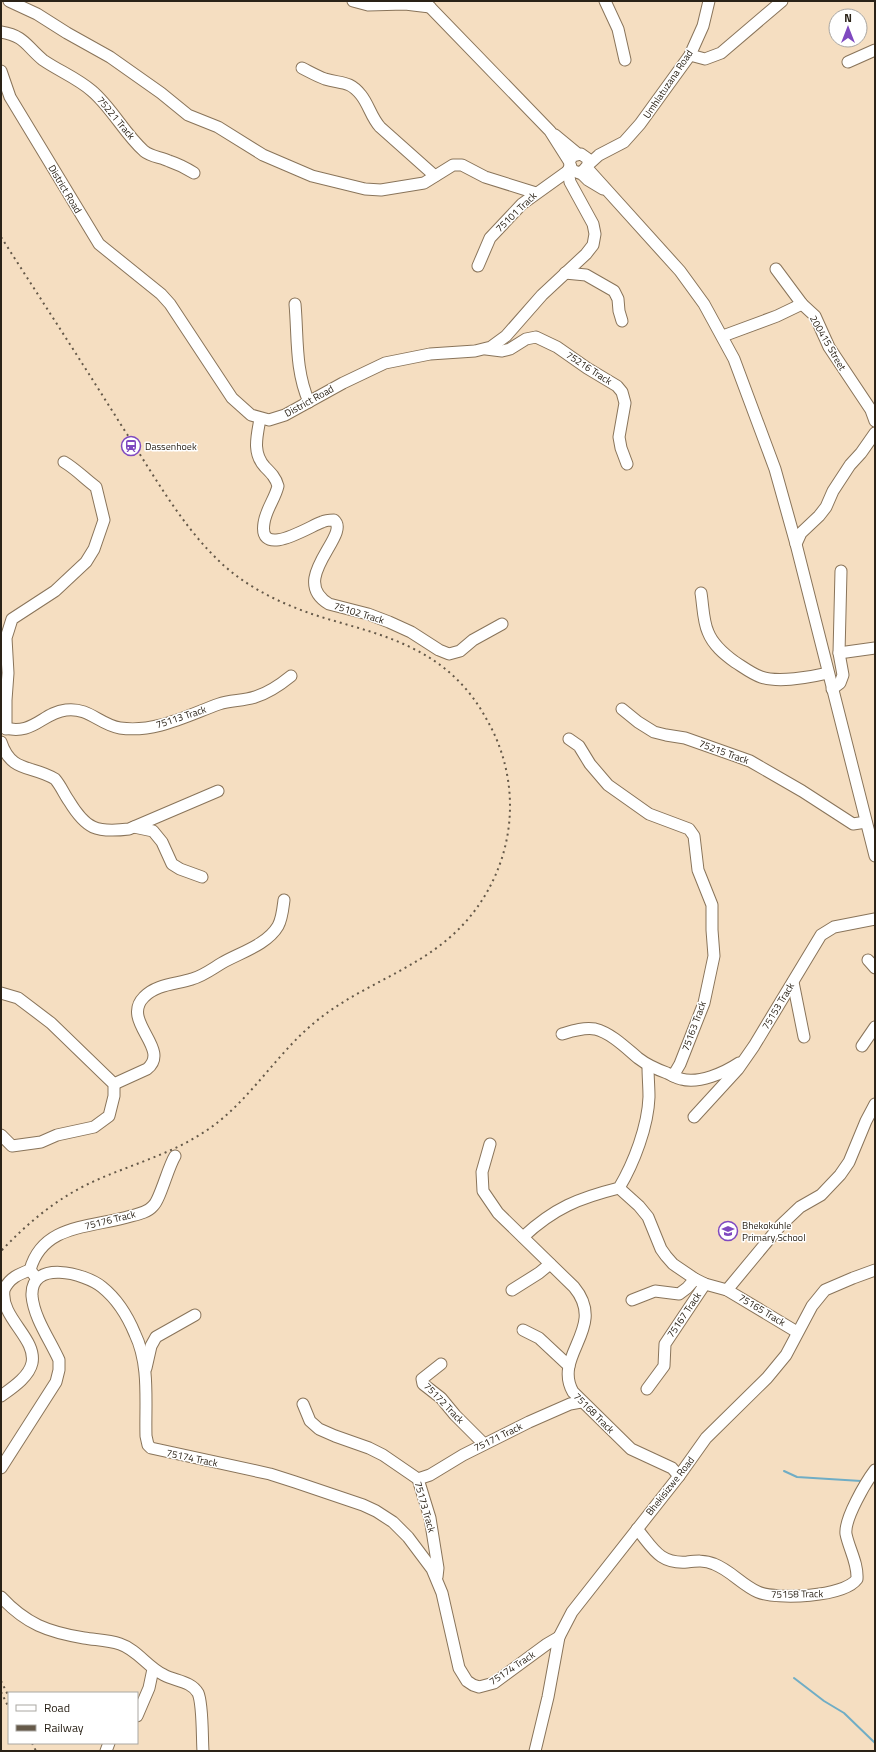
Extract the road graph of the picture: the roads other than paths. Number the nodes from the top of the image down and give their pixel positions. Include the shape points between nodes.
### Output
1 (9, 1) edge
2 (353, 1) edge
3 (605, 1) edge
4 (709, 1) edge
5 (782, 1) edge
6 (427, 4) edge
7 (1, 32) edge
8 (875, 50) edge
9 (690, 55) junction
10 (625, 60) dead end
11 (848, 62) dead end
12 (302, 68) dead end
13 (1, 71) edge
14 (550, 131) junction
15 (605, 152) junction
16 (580, 154) junction
17 (577, 168) junction
18 (194, 173) dead end
19 (434, 176) junction
20 (536, 193) junction
21 (478, 266) dead end
22 (776, 269) dead end
23 (565, 273) junction
24 (295, 304) dead end
25 (802, 304) junction
26 (622, 321) dead end
27 (723, 336) junction
28 (486, 348) junction
29 (309, 402) junction
30 (260, 419) junction
31 (875, 421) edge
32 (875, 433) edge
33 (64, 462) dead end
34 (628, 464) dead end
35 (796, 544) junction
36 (841, 571) dead end
37 (701, 593) dead end
38 (502, 624) dead end
39 (875, 648) edge
40 (839, 653) junction
41 (828, 673) junction
42 (291, 676) dead end
43 (832, 689) junction
44 (622, 709) dead end
45 (4, 728) edge
46 (569, 739) dead end
47 (1, 742) edge
48 (218, 791) dead end
49 (866, 822) junction
50 (134, 827) junction
51 (875, 856) edge
52 (202, 877) dead end
53 (284, 900) dead end
54 (875, 919) edge
55 (793, 982) junction
56 (1, 993) edge
57 (875, 1027) edge
58 (562, 1034) dead end
59 (804, 1037) dead end
60 (862, 1046) dead end
61 (744, 1059) junction
62 (648, 1066) junction
63 (673, 1076) junction
64 (114, 1084) junction
65 (875, 1104) edge
66 (694, 1117) dead end
67 (1, 1135) edge
68 (490, 1144) dead end
69 (174, 1156) dead end
70 (619, 1188) junction
71 (523, 1237) junction
72 (550, 1264) junction
73 (875, 1270) edge
74 (33, 1275) junction
75 (695, 1279) junction
76 (705, 1284) junction
77 (512, 1290) dead end
78 (727, 1290) junction
79 (632, 1300) dead end
80 (195, 1315) dead end
81 (523, 1330) dead end
82 (797, 1332) junction
83 (441, 1364) dead end
84 (569, 1366) junction
85 (145, 1372) junction
86 (647, 1389) dead end
87 (1, 1396) edge
88 (581, 1402) junction
89 (303, 1404) dead end
90 (484, 1444) junction
91 (1, 1468) edge
92 (875, 1470) edge
93 (680, 1476) junction
94 (418, 1479) junction
95 (636, 1529) junction
96 (437, 1580) junction
97 (1, 1597) edge
98 (559, 1637) junction
99 (153, 1669) junction
100 (138, 1714) edge
101 (203, 1751) edge
102 (535, 1751) edge

1 - 19 street via 37,14 110,57 188,115 218,127 282,164 312,176 365,189 413,186 424,183
2 - 6 street via 368,5
3 - 10 street via 618,29
4 - 9 street, Umhlatuzana Road via 703,26
5 - 9 street via 721,53 705,59
6 - 14 street
7 - 18 street, 75221 Track via 20,38 47,62 92,91 145,151
8 - 11 street
9 - 15 street, Umhlatuzana Road via 640,124 624,142
12 - 19 street via 354,87 368,103 373,118 380,127
13 - 30 street, District Road via 10,97 99,244 161,294 178,314 232,398 248,413
14 - 16 street
14 - 17 street
15 - 16 street, Umhlatuzana Road
15 - 17 street, Umhlatuzana Road
16 - 17 street via 573,156
16 - 17 street via 588,159
17 - 20 street, 75101 Track
17 - 23 street, District Road via 574,189 593,224 594,239 586,254
17 - 27 street via 612,195 680,271
19 - 20 street via 453,166 462,165 485,177
20 - 21 street, 75101 Track via 490,238
22 - 25 street, 200415 Street
23 - 26 street via 586,275 614,291
23 - 28 street, District Road via 506,336
24 - 29 street via 300,379
25 - 27 street
25 - 31 street, 200415 Street via 815,316 829,347 871,410
27 - 35 street via 754,409 775,469
28 - 29 street, District Road via 466,353 430,354 385,363
28 - 34 street, 75216 Track via 502,351 536,337 549,342 614,383 622,392 624,399 625,409 619,438
29 - 30 street, District Road via 277,418
30 - 38 street, 75102 Track via 256,450 278,486 264,524 267,536 276,540 285,538 323,521 334,520 337,526 314,579 314,590 319,596 329,604 389,622 449,654 460,651
32 - 35 street via 840,480 826,507 801,533
33 - 45 street via 74,467 96,487 104,520 94,549 86,562 55,591 12,619 6,638 8,673
35 - 41 street
36 - 40 street
37 - 41 street via 707,631 714,643 746,670 761,678 772,679
39 - 40 street
40 - 43 street via 843,675 840,683
41 - 43 street
42 - 45 street, 75113 Track via 265,694 254,698 221,704 167,724 143,729 118,728 76,709 56,713 24,729
43 - 49 street
44 - 49 street, 75215 Track via 654,732 685,738 750,761 853,824
46 - 63 street, 75163 Track via 579,746 608,785 649,814 690,829 694,836 698,870 712,905 714,956 698,1018
47 - 50 street via 8,758 18,766 55,779 82,820 89,826 115,831
48 - 50 street
49 - 51 street
50 - 52 street via 153,831 162,842 172,864
53 - 64 street via 278,925 268,936 203,975 170,984 142,998 137,1013 138,1021 154,1050 153,1060 147,1069
54 - 55 street, 75153 Track via 826,930
55 - 59 street
55 - 61 street, 75153 Track
56 - 64 street via 18,998 51,1023
57 - 60 street
58 - 62 street via 593,1028 602,1031
61 - 63 street via 724,1072 703,1079 689,1081
61 - 66 street, 75153 Track
62 - 63 street
62 - 70 street via 649,1097 642,1134 632,1164
64 - 67 street via 109,1116 94,1128 57,1135 41,1142 12,1146
65 - 78 street, 75165 Track via 849,1162 840,1175 821,1195 806,1202 780,1226
68 - 71 street, 75168 Track via 482,1172 483,1191 498,1213
69 - 74 street, 75176 Track via 153,1207 133,1216 55,1236 40,1248 33,1260
70 - 71 street via 577,1200 552,1213
70 - 75 street via 648,1217 664,1253 673,1264
71 - 72 street, 75168 Track
72 - 77 street via 539,1274
72 - 84 street, 75168 Track via 578,1292 586,1310 586,1321
73 - 82 street, Bhekisizwe Road via 825,1290
74 - 85 street, 75174 Track via 51,1272 72,1274 94,1281 102,1287 117,1302 136,1335
74 - 87 street, 75174 Track via 19,1274 6,1287 4,1307 28,1346 32,1364 16,1385
74 - 91 street via 34,1307 59,1360 59,1370 56,1382
75 - 76 street
75 - 79 street via 678,1294 655,1291
76 - 78 street
76 - 86 street, 75167 Track via 665,1344 664,1366
78 - 82 street, 75165 Track
80 - 85 street via 156,1337 151,1346
81 - 84 street via 539,1338
82 - 93 street, Bhekisizwe Road via 786,1356 706,1438
83 - 90 street, 75172 Track via 422,1379 423,1384 441,1398
84 - 88 street, 75168 Track via 569,1385
85 - 96 street, 75174 Track via 146,1436 151,1448 270,1474 376,1511 393,1522 408,1537 432,1569
88 - 90 street, 75171 Track via 549,1412
88 - 93 street, 75168 Track via 631,1449 672,1468
89 - 94 street, 75173 Track via 310,1421 319,1429 376,1451
90 - 94 street, 75171 Track via 430,1475
92 - 95 street, 75158 Track via 851,1512 846,1532 857,1579 854,1583 821,1595 768,1595 750,1588 712,1563 666,1560 659,1556
93 - 95 street, Bhekisizwe Road
94 - 96 street, 75173 Track via 433,1532
95 - 98 street, Bhekisizwe Road via 572,1612
96 - 98 street, 75174 Track via 449,1618 459,1668 467,1681 473,1685 479,1687 494,1683
97 - 99 street via 37,1626 120,1644 135,1651
98 - 102 street, Bhekisizwe Road
99 - 100 street via 149,1688
99 - 101 street via 190,1685 198,1694

